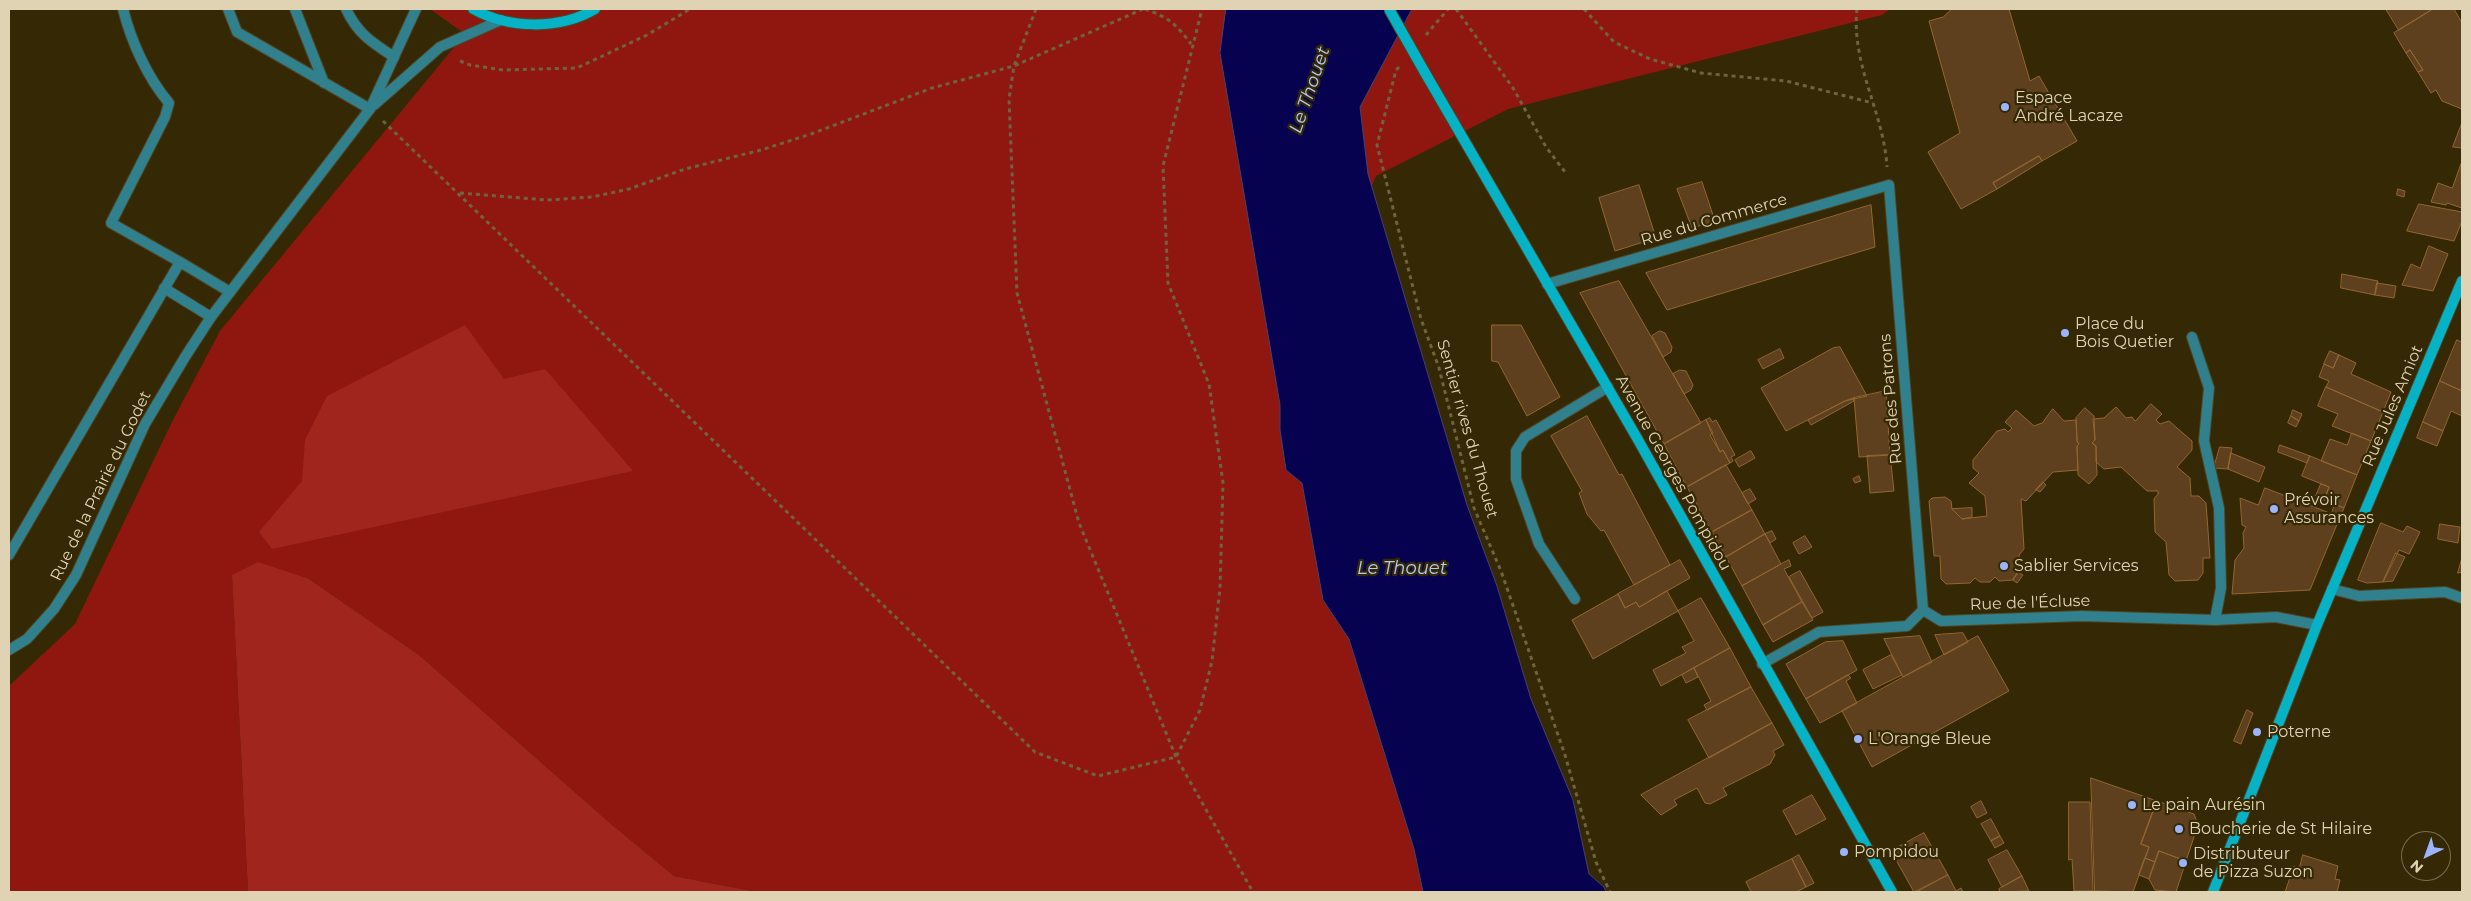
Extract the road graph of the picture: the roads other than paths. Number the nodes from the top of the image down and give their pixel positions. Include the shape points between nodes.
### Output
1 (123, 9) edge
2 (228, 9) edge
3 (295, 9) edge
4 (346, 9) edge
5 (416, 9) edge
6 (473, 9) edge
7 (596, 9) edge
8 (1389, 9) edge
9 (501, 20) junction
10 (394, 57) junction
11 (324, 83) junction
12 (370, 108) junction
13 (1889, 185) joint
14 (180, 262) junction
15 (2462, 281) edge
16 (1547, 284) junction
17 (164, 288) junction
18 (230, 292) junction
19 (211, 317) junction
20 (2192, 337) dead end
21 (1608, 388) junction
22 (9, 555) edge
23 (2332, 589) junction
24 (2462, 598) edge
25 (1575, 600) dead end
26 (1923, 610) junction
27 (2215, 620) junction
28 (2317, 625) junction
29 (9, 650) edge
30 (1762, 664) junction
31 (1892, 892) edge
32 (2213, 892) edge

1 - 14 street via 154,85 169,102 165,117 111,223
2 - 11 street via 237,32
3 - 11 street
4 - 10 street via 366,39
5 - 10 street, Rue de la Prairie du Godet
6 - 9 main road
7 - 9 main road via 564,22 532,25
8 - 16 main road, Avenue Georges Pompidou, bridge
9 - 12 street, Rue de la Prairie du Godet via 440,47
10 - 12 street, Rue de la Prairie du Godet
11 - 12 street
12 - 18 street, Rue de la Prairie du Godet
13 - 16 street, Rue du Commerce
13 - 26 street, Rue des Patrons
14 - 17 street
14 - 18 street
15 - 23 main road, Rue Jules Amiot
16 - 21 main road, Avenue Georges Pompidou
17 - 19 street
17 - 22 street
18 - 19 street, Rue de la Prairie du Godet
19 - 29 street, Rue de la Prairie du Godet via 145,424 76,575 54,609 27,638
20 - 27 street via 2209,388 2204,441 2219,508 2220,588
21 - 25 street via 1524,437 1516,451 1516,479 1539,544
21 - 30 main road, Avenue Georges Pompidou
23 - 24 street via 2359,596 2445,592
23 - 28 main road, Rue Jules Amiot
26 - 27 street, Rue de l'Écluse via 1942,621 2082,616
26 - 30 street via 1907,626 1819,632
27 - 28 street, Rue de l'Écluse via 2276,617
28 - 32 main road, Rue Jules Amiot
30 - 31 main road, Avenue Georges Pompidou

